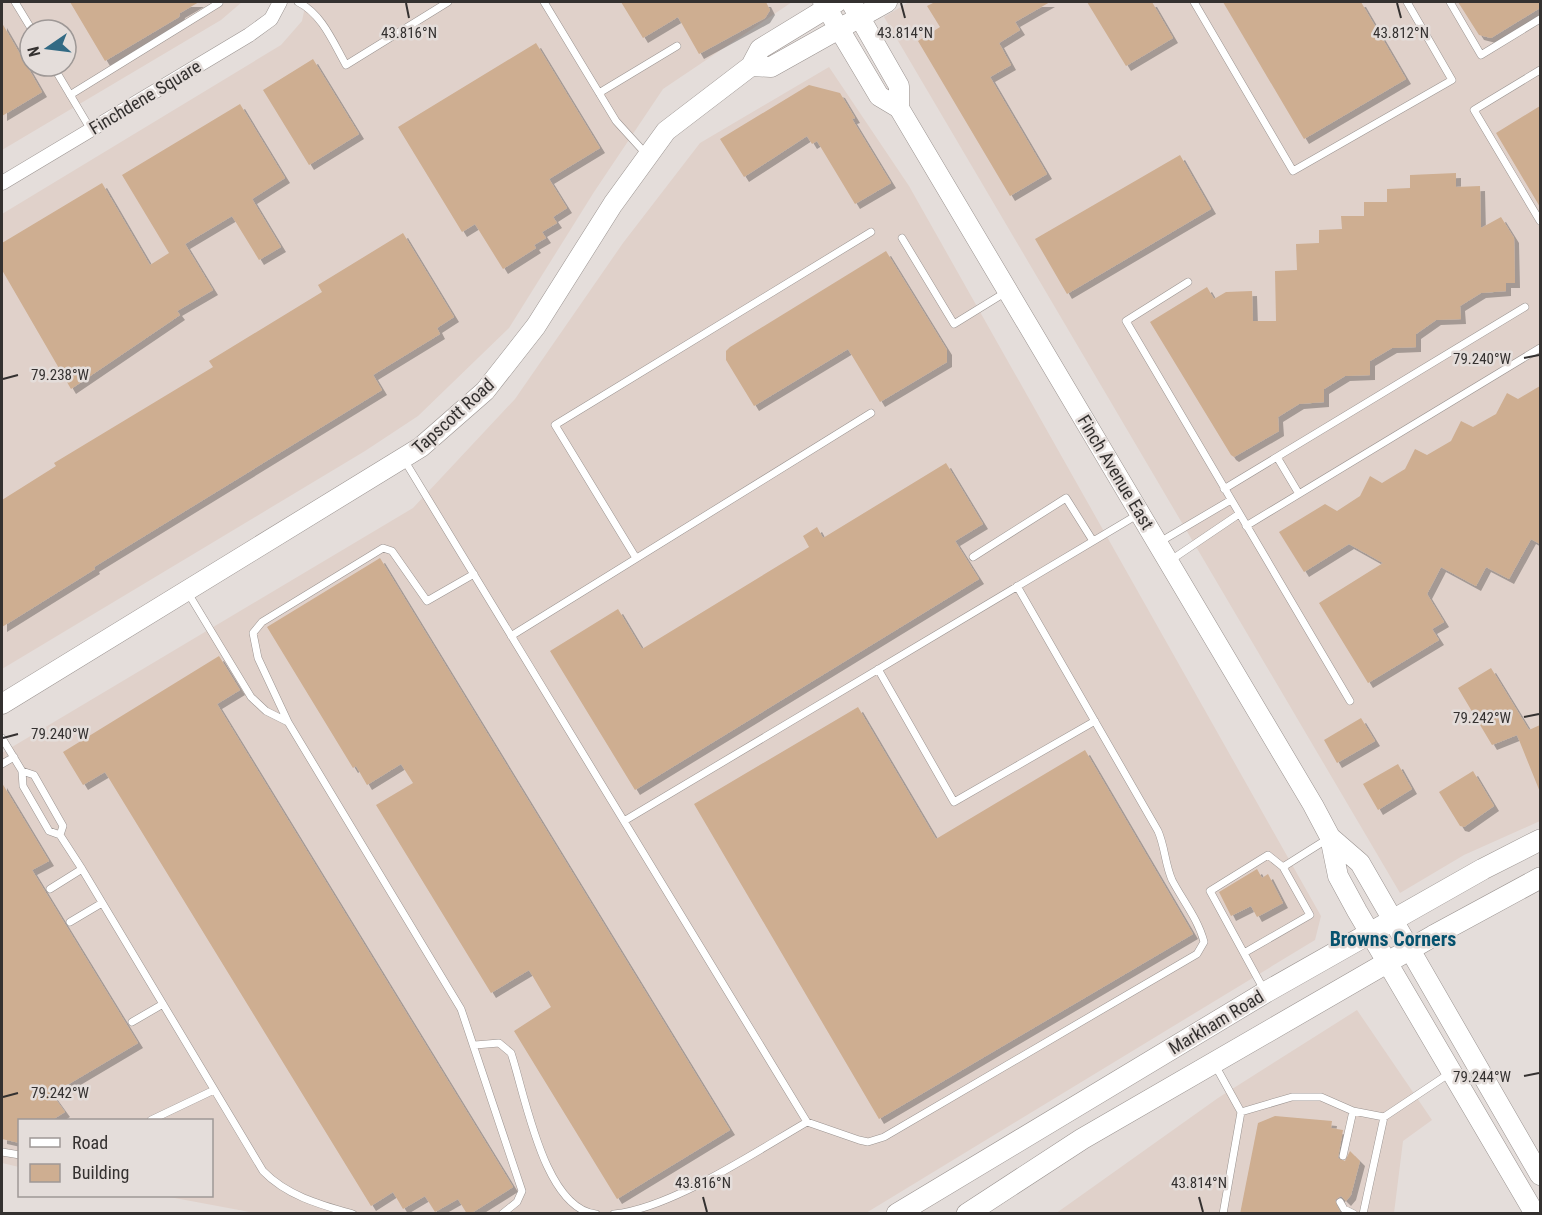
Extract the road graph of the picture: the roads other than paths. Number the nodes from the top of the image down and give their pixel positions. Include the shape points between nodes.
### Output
1 (15, 2) edge
2 (280, 2) edge
3 (298, 2) edge
4 (448, 2) edge
5 (544, 2) edge
6 (887, 2) edge
7 (1194, 2) edge
8 (1407, 2) edge
9 (1450, 2) edge
10 (219, 3) dead end
11 (829, 4) edge
12 (856, 10) edge
13 (25, 18) edge
14 (1540, 19) edge
15 (839, 30) junction
16 (677, 46) dead end
17 (751, 66) junction
18 (1540, 70) edge
19 (60, 78) edge
20 (599, 93) junction
21 (70, 95) junction
22 (899, 108) junction
23 (91, 130) junction
24 (648, 156) junction
25 (2, 183) edge
26 (1540, 221) edge
27 (871, 232) dead end
28 (902, 238) dead end
29 (1188, 282) dead end
30 (1008, 291) junction
31 (1525, 307) dead end
32 (1540, 348) edge
33 (871, 413) dead end
34 (1277, 457) junction
35 (403, 458) junction
36 (1224, 489) junction
37 (1299, 494) junction
38 (1231, 500) junction
39 (1140, 513) junction
40 (1239, 514) junction
41 (1246, 526) junction
42 (1093, 541) junction
43 (1158, 543) junction
44 (973, 557) dead end
45 (636, 558) junction
46 (1168, 561) junction
47 (474, 574) junction
48 (1017, 586) junction
49 (186, 591) junction
50 (511, 636) junction
51 (878, 669) junction
52 (1350, 701) dead end
53 (2, 704) edge
54 (1095, 721) junction
55 (288, 722) junction
56 (2, 738) edge
57 (14, 757) junction
58 (2, 764) edge
59 (22, 771) junction
60 (624, 821) junction
61 (60, 835) junction
62 (1330, 837) junction
63 (1540, 840) edge
64 (1283, 867) junction
65 (82, 869) junction
66 (1540, 878) edge
67 (50, 889) dead end
68 (102, 903) junction
69 (1394, 921) junction
70 (70, 922) dead end
71 (1370, 932) junction
72 (1412, 949) junction
73 (1244, 953) junction
74 (1389, 963) junction
75 (1266, 992) junction
76 (163, 1004) junction
77 (132, 1022) dead end
78 (475, 1045) junction
79 (1214, 1062) junction
80 (1452, 1072) junction
81 (214, 1090) junction
82 (1353, 1111) junction
83 (1241, 1112) junction
84 (1384, 1117) junction
85 (153, 1119) edge
86 (807, 1122) junction
87 (2, 1152) edge
88 (18, 1155) edge
89 (1344, 1156) dead end
90 (1540, 1175) edge
91 (1340, 1202) dead end
92 (354, 1214) edge
93 (502, 1214) edge
94 (596, 1214) edge
95 (614, 1214) edge
96 (897, 1214) edge
97 (967, 1214) edge
98 (1223, 1214) edge
99 (1354, 1214) edge
100 (1363, 1214) edge
101 (1535, 1214) edge

1 - 13 lane
2 - 23 street, Finchdene Square via 272,19 249,35
3 - 4 lane via 321,23 346,65
5 - 20 lane
6 - 12 main road, Tapscott Road
7 - 8 lane via 1293,171 1452,80
9 - 14 lane via 1481,55
10 - 21 lane
11 - 15 main road, Finch Avenue East
11 - 17 main road, Tapscott Road via 760,49
12 - 15 main road, Tapscott Road
12 - 22 main road, Finch Avenue East via 899,86
15 - 17 main road, Tapscott Road via 771,67
15 - 22 main road, Finch Avenue East via 879,96
16 - 20 lane
17 - 24 main road, Tapscott Road via 666,131
18 - 26 lane via 1474,110
19 - 21 lane
20 - 24 lane via 616,121
21 - 23 lane
22 - 30 main road, Finch Avenue East
23 - 25 street, Finchdene Square
24 - 35 main road, Tapscott Road via 536,326 485,391
27 - 45 lane via 555,425
28 - 30 lane via 954,324
29 - 36 lane via 1126,321
30 - 39 main road, Finch Avenue East
31 - 34 lane
32 - 37 lane
33 - 45 lane
34 - 36 lane
34 - 37 lane
35 - 47 lane
35 - 49 main road, Tapscott Road
36 - 38 lane
37 - 41 lane
38 - 40 lane
38 - 43 lane
39 - 42 lane
39 - 43 main road, Finch Avenue East
40 - 41 lane
40 - 46 lane
41 - 52 lane
42 - 44 lane via 1066,498
42 - 48 lane
43 - 46 main road, Finch Avenue East
45 - 50 lane
46 - 62 main road, Finch Avenue East
47 - 50 lane
47 - 55 lane via 427,602 392,551 383,548 262,622 253,633 258,658
48 - 51 lane
48 - 54 lane
49 - 53 main road, Tapscott Road
49 - 55 lane via 251,697 266,711
50 - 60 lane
51 - 54 lane via 954,802
51 - 60 lane
54 - 86 lane via 1158,831 1172,879 1202,934 1203,948 876,1140 859,1140
55 - 78 lane via 443,975
56 - 57 lane
57 - 58 lane
57 - 59 lane
59 - 61 lane via 23,786 50,831
59 - 61 lane via 34,775 63,826
60 - 86 lane
61 - 65 lane
62 - 64 lane
62 - 69 main road, Finch Avenue East via 1360,863
62 - 71 main road, Finch Avenue East via 1338,876
63 - 69 main road, Markham Road via 1483,868
64 - 73 lane via 1310,915
64 - 73 lane via 1268,855 1210,891
65 - 67 lane
65 - 68 lane
66 - 72 main road, Markham Road
68 - 70 lane
68 - 76 lane
69 - 71 main road, Markham Road
69 - 72 main road, Finch Avenue East
71 - 74 main road, Finch Avenue East
71 - 75 main road, Markham Road
72 - 74 main road, Markham Road
72 - 90 main road, Finch Avenue East
73 - 75 lane
74 - 79 main road, Markham Road
74 - 80 main road, Finch Avenue East
75 - 96 main road, Markham Road
76 - 77 lane
76 - 81 lane
78 - 93 lane via 522,1191 517,1202
78 - 94 lane via 499,1043 511,1053 561,1192 576,1206
79 - 83 lane
79 - 97 main road, Markham Road via 1082,1139
80 - 84 lane
80 - 101 main road, Finch Avenue East
81 - 85 lane
81 - 92 lane via 263,1172 275,1184 292,1194
82 - 83 lane via 1321,1097 1292,1096
82 - 84 lane
82 - 89 lane
83 - 98 lane
84 - 100 lane
86 - 95 lane via 713,1176 644,1206
87 - 88 lane
91 - 99 lane

